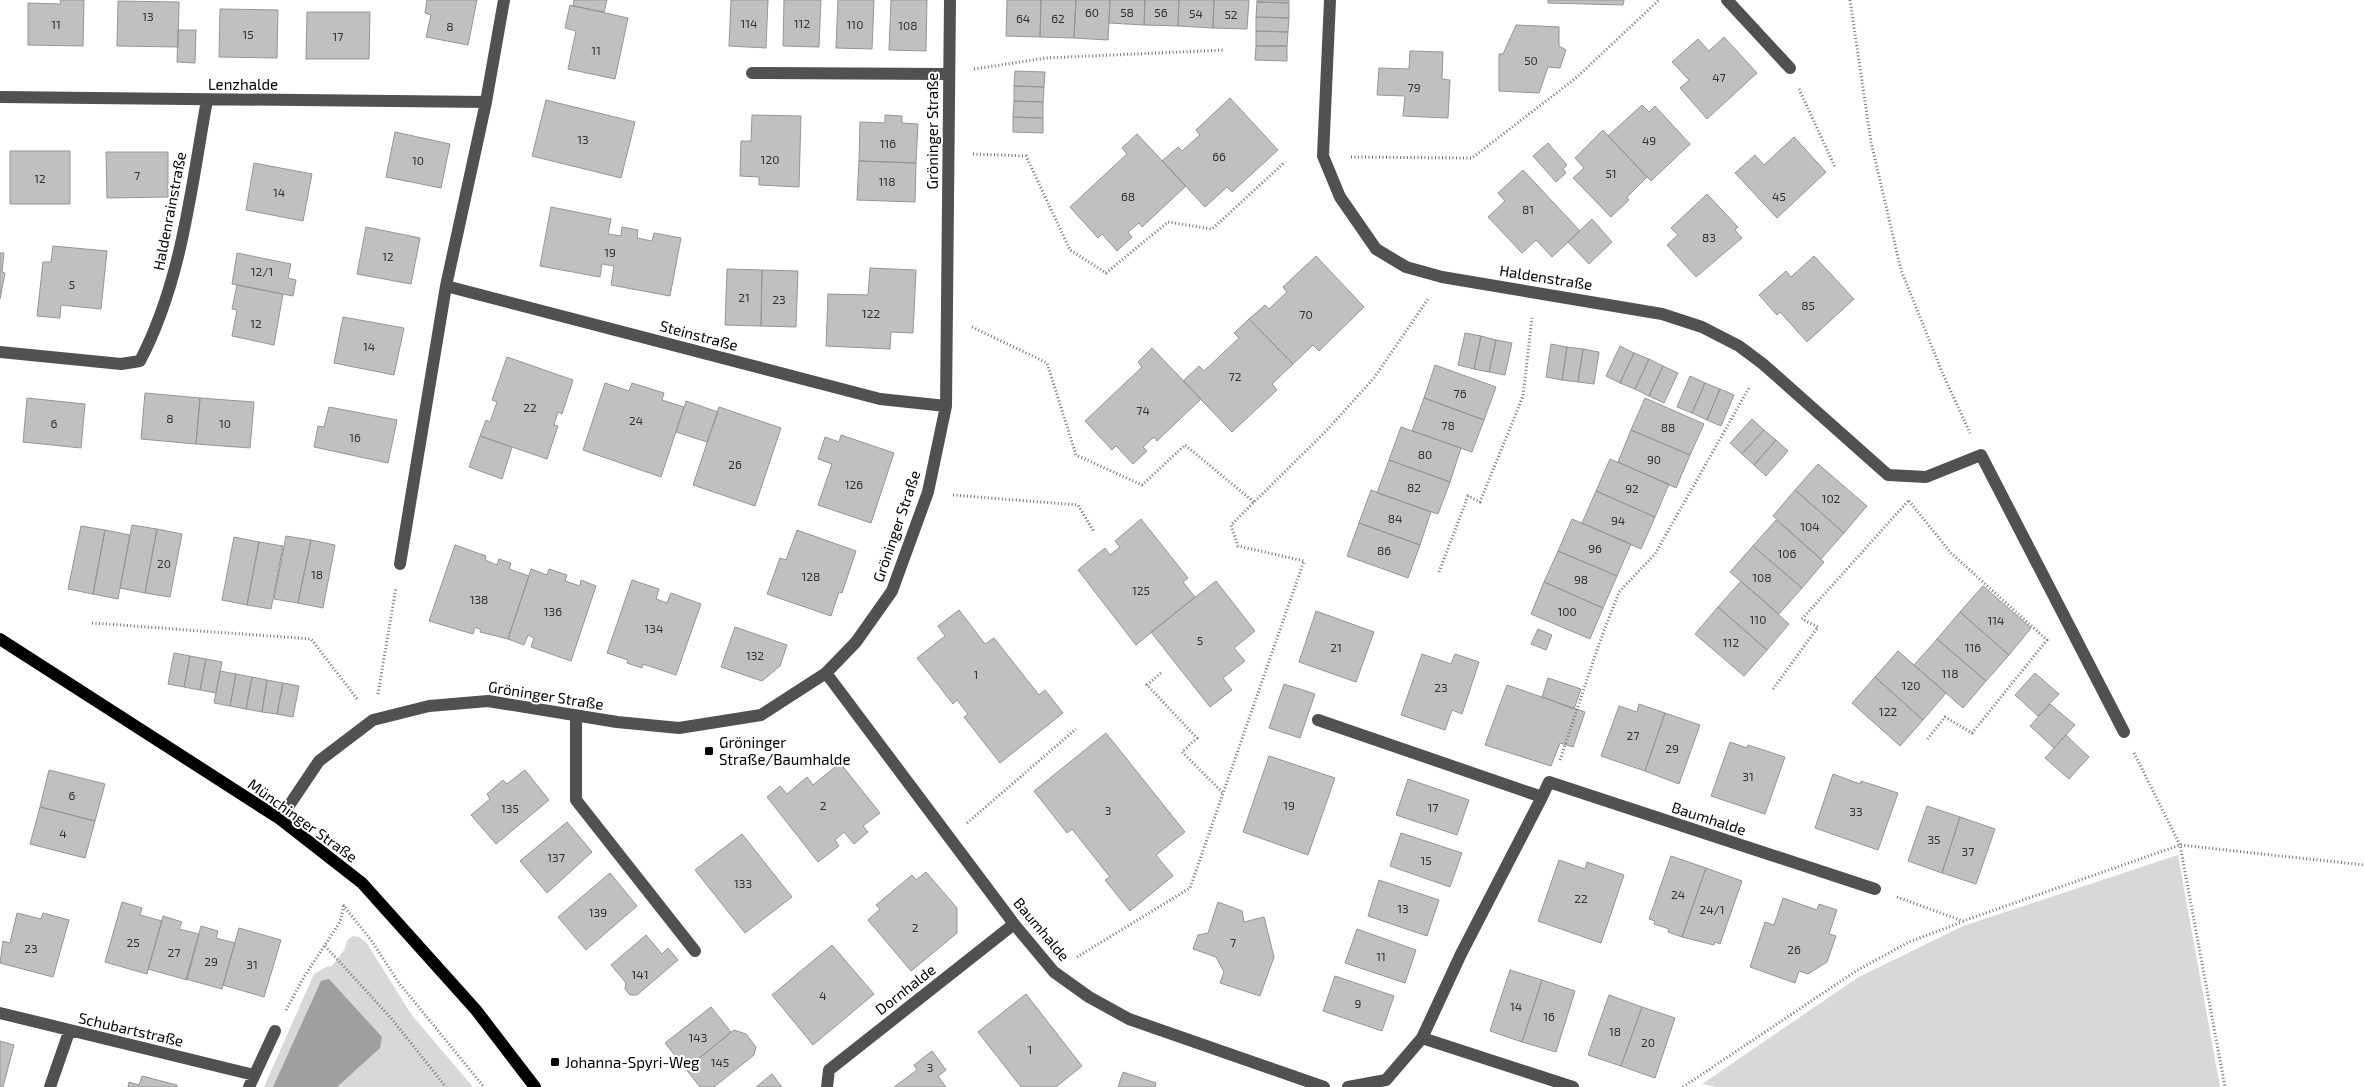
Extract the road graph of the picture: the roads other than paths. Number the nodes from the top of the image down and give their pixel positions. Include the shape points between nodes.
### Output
1 (504, 0) edge
2 (950, 0) edge
3 (1330, 0) edge
4 (1727, 0) edge
5 (1790, 68) road end
6 (752, 73) dead end
7 (948, 74) junction
8 (0, 97) edge
9 (207, 100) junction
10 (486, 102) junction
11 (446, 286) junction
12 (0, 352) edge
13 (946, 406) junction
14 (400, 564) road end
15 (0, 639) edge
16 (826, 673) junction
17 (576, 716) junction
18 (1318, 720) dead end
19 (2124, 732) road end
20 (1542, 797) junction
21 (280, 819) junction
22 (1875, 890) road end
23 (1014, 924) junction
24 (695, 951) dead end
25 (0, 1013) edge
26 (275, 1031) road end
27 (69, 1032) junction
28 (1422, 1038) junction
29 (252, 1081) edge
30 (50, 1087) edge
31 (536, 1087) edge
32 (827, 1087) edge
33 (1324, 1087) edge
34 (1348, 1087) edge
35 (1573, 1087) edge

1 - 10 street
2 - 7 street, Gröninger Straße
3 - 19 street, Haldenstraße via 1323,156 1340,197 1376,249 1406,267 1442,277 1662,314 1702,327 1739,346 1763,364 1888,475 1926,477 1981,456
4 - 5 street
6 - 7 street
7 - 13 street, Gröninger Straße
8 - 9 street, Lenzhalde
9 - 10 street, Lenzhalde
9 - 12 street, Haldenrainstraße via 177,263 154,334 140,361 121,364
10 - 11 street
11 - 13 street, Steinstraße via 880,399
11 - 14 street
13 - 16 street, Gröninger Straße via 928,492 892,591 856,642
15 - 21 main road, Münchinger Straße
16 - 17 street, Gröninger Straße via 761,715 679,728
16 - 23 street, Baumhalde
17 - 21 street, Gröninger Straße via 488,700 429,706 373,720 320,761
17 - 24 street via 576,800
18 - 20 street
20 - 22 street, Baumhalde via 1549,782
20 - 28 street via 1461,954
21 - 31 main road, Münchinger Straße via 362,884 476,1010
23 - 32 street, Dornhalde via 829,1070
23 - 33 street, Baumhalde via 1054,972 1089,997 1129,1019
25 - 27 street, Schubartstraße
26 - 29 street
27 - 29 street, Schubartstraße
27 - 30 street
28 - 34 street via 1386,1080
28 - 35 street

